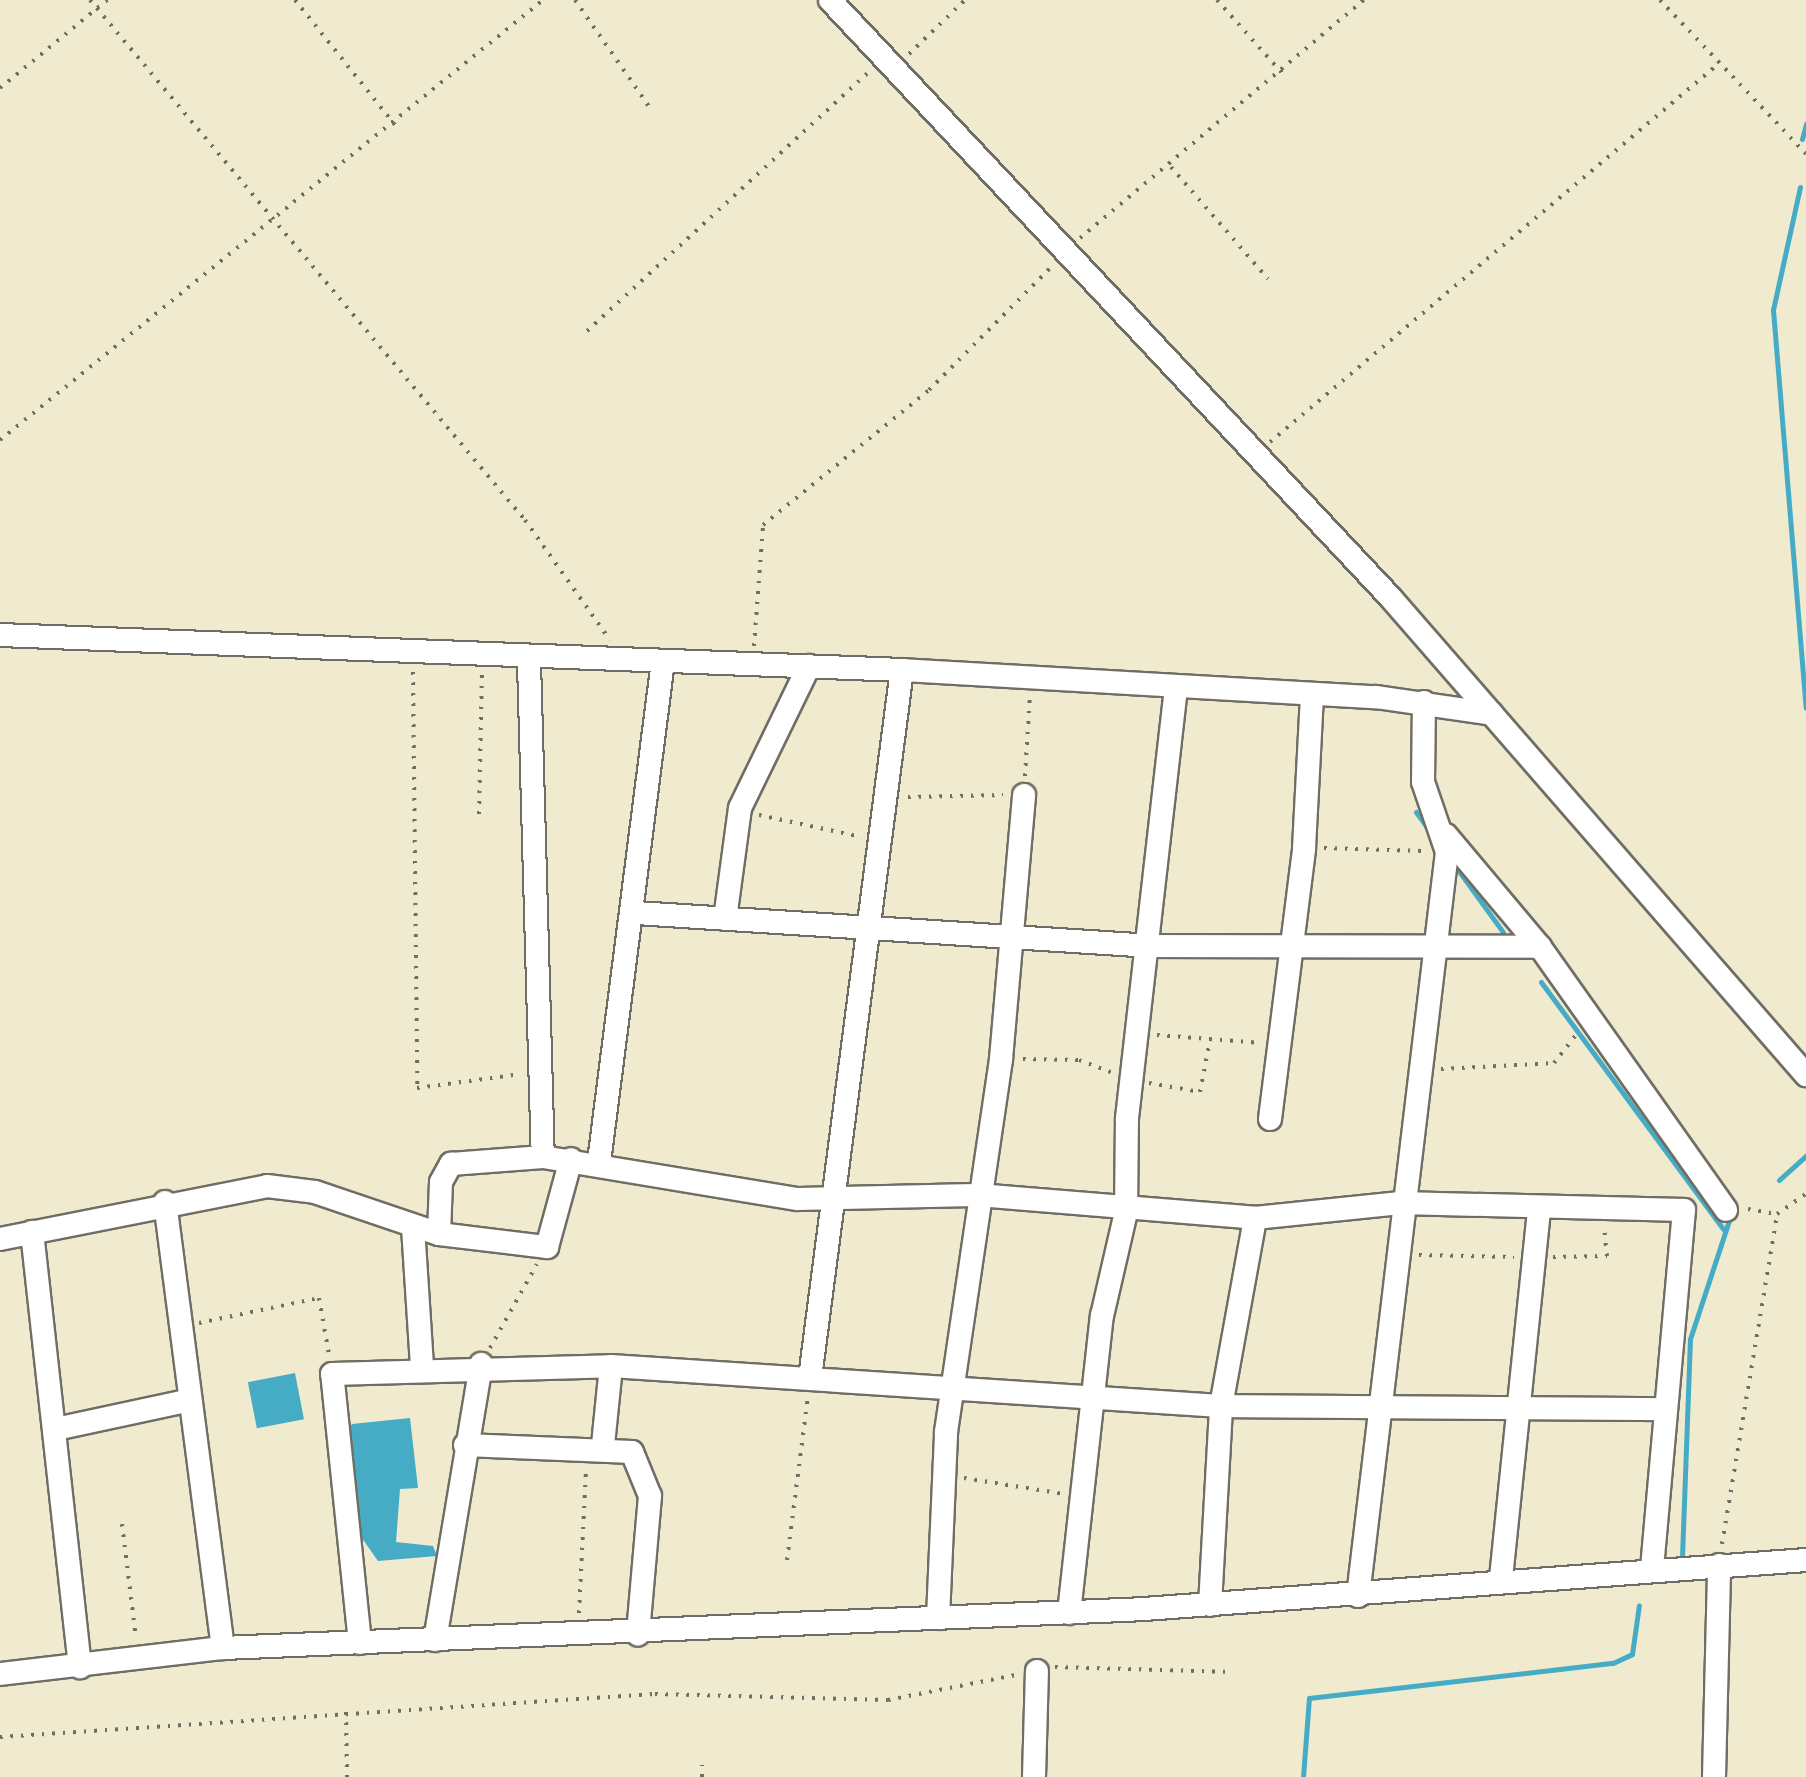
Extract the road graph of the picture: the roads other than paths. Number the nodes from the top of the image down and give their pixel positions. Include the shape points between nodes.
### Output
1 (830, 0) edge
2 (0, 636) edge
3 (662, 661) junction
4 (529, 662) junction
5 (810, 666) junction
6 (902, 670) junction
7 (1176, 687) junction
8 (1312, 694) junction
9 (1424, 702) junction
10 (1492, 714) junction
11 (1024, 795) road end
12 (1446, 843) junction
13 (636, 913) junction
14 (725, 919) junction
15 (870, 933) junction
16 (1011, 939) junction
17 (1152, 946) junction
18 (1540, 947) junction
19 (1292, 950) junction
20 (1434, 950) junction
21 (1806, 1075) edge
22 (1270, 1118) dead end
23 (543, 1157) junction
24 (571, 1159) junction
25 (599, 1162) junction
26 (978, 1195) junction
27 (831, 1200) junction
28 (164, 1202) junction
29 (1400, 1203) junction
30 (1539, 1209) junction
31 (1726, 1210) dead end
32 (1126, 1212) junction
33 (1255, 1218) junction
34 (413, 1226) junction
35 (32, 1232) junction
36 (438, 1234) junction
37 (0, 1239) edge
38 (481, 1364) junction
39 (610, 1366) junction
40 (422, 1368) junction
41 (810, 1378) junction
42 (951, 1389) junction
43 (1094, 1400) junction
44 (187, 1401) junction
45 (1376, 1404) junction
46 (1222, 1406) junction
47 (1521, 1406) junction
48 (1664, 1409) junction
49 (56, 1429) junction
50 (465, 1445) junction
51 (595, 1445) junction
52 (1806, 1560) edge
53 (1719, 1565) junction
54 (1652, 1569) junction
55 (1501, 1578) junction
56 (1358, 1596) junction
57 (1210, 1605) junction
58 (1069, 1613) junction
59 (938, 1618) junction
60 (638, 1634) junction
61 (436, 1640) junction
62 (360, 1642) junction
63 (223, 1648) junction
64 (80, 1667) junction
65 (1037, 1671) road end
66 (0, 1674) edge
67 (1034, 1777) edge
68 (1714, 1777) edge

1 - 10 street via 1072,246
2 - 4 street
3 - 4 street
3 - 5 street
3 - 13 street
4 - 23 street
5 - 6 street
5 - 14 street via 740,808
6 - 7 street
6 - 15 street via 876,840
7 - 8 street
7 - 17 street
8 - 9 street
8 - 19 street
9 - 10 street
9 - 12 street via 1423,782
10 - 21 street
11 - 16 street
12 - 18 street
12 - 20 street
13 - 14 street
13 - 25 street
14 - 15 street
15 - 16 street
15 - 27 street
16 - 17 street
16 - 26 street via 1001,1059
17 - 19 street
17 - 32 street via 1130,1080
18 - 20 street
18 - 31 street
19 - 20 street
19 - 22 street
20 - 29 street
23 - 24 street
23 - 36 street via 451,1164 440,1182
24 - 25 street
24 - 36 street via 547,1247
25 - 27 street via 718,1191
26 - 27 street
26 - 32 street
26 - 42 street
27 - 41 street
28 - 34 street via 290,1188
28 - 35 street
28 - 44 street
29 - 30 street
29 - 33 street
29 - 45 street
30 - 47 street
30 - 48 street via 1684,1210
32 - 33 street
32 - 43 street
33 - 46 street
34 - 36 street
34 - 40 street
35 - 37 street
35 - 49 street
38 - 39 street
38 - 40 street
38 - 50 street
39 - 41 street
39 - 51 street
40 - 62 street via 332,1374
41 - 42 street
42 - 43 street
42 - 59 street
43 - 46 street
43 - 58 street
44 - 49 street
44 - 63 street
45 - 46 street
45 - 47 street
45 - 56 street
46 - 57 street
47 - 48 street
47 - 55 street
48 - 54 street
49 - 64 street
50 - 51 street
50 - 61 street
51 - 60 street via 632,1452 649,1479
52 - 53 street
53 - 54 street
53 - 68 street
54 - 55 street
55 - 56 street
56 - 57 street
57 - 58 street
58 - 59 street
59 - 60 street
60 - 61 street
61 - 62 street
62 - 63 street
63 - 64 street
64 - 66 street
65 - 67 street

